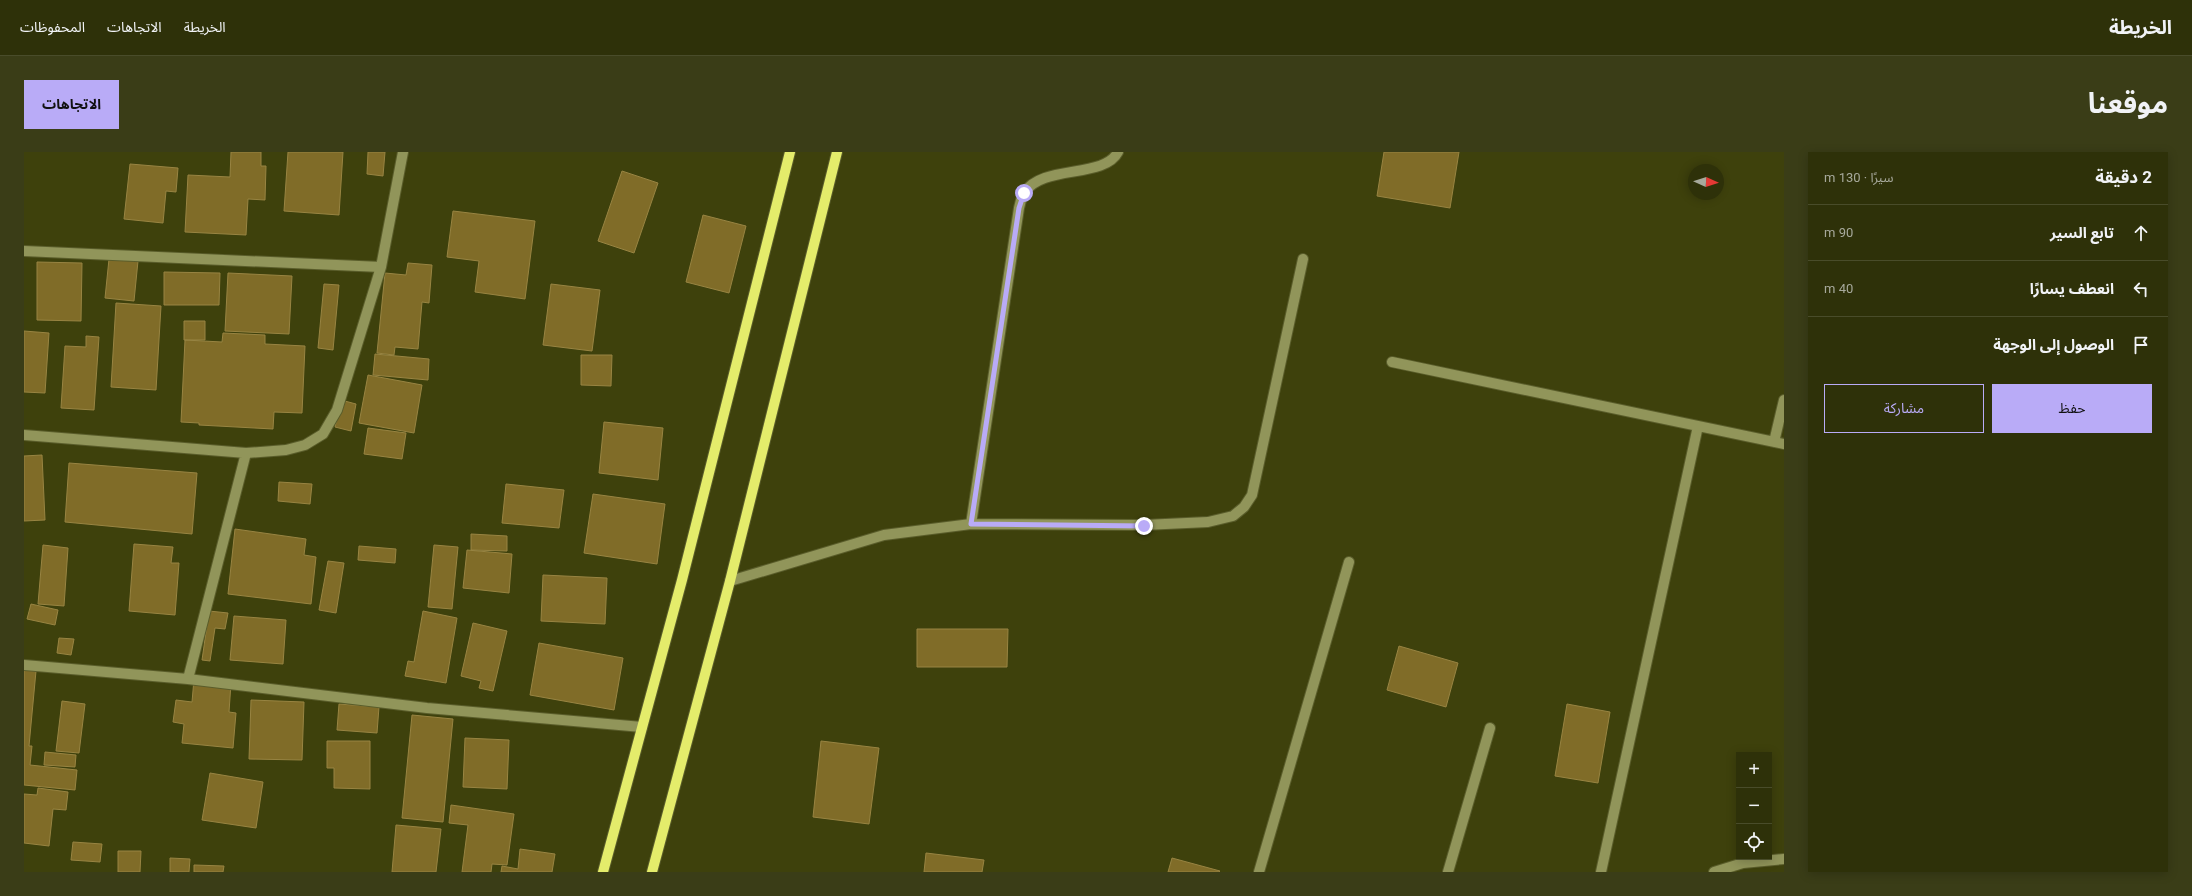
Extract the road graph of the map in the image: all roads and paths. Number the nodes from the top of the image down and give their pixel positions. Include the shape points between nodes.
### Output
1 (404, 152) edge
2 (790, 152) edge
3 (837, 152) edge
4 (1118, 152) edge
5 (24, 251) edge
6 (1303, 260) dead end
7 (381, 267) junction
8 (1392, 362) dead end
9 (1784, 400) edge
10 (1698, 426) junction
11 (24, 435) edge
12 (1774, 442) junction
13 (1784, 444) edge
14 (246, 453) junction
15 (971, 524) junction
16 (1349, 562) dead end
17 (730, 581) junction
18 (24, 665) edge
19 (188, 679) junction
20 (642, 727) junction
21 (1490, 728) dead end
22 (1784, 859) edge
23 (603, 872) edge
24 (652, 872) edge
25 (1259, 872) edge
26 (1448, 872) edge
27 (1602, 872) edge
28 (1714, 872) edge

1 - 7 street
2 - 20 main road
3 - 17 main road
4 - 15 street via 1107,163 1050,176 1024,193 1019,208
5 - 7 street
6 - 15 street via 1252,495 1244,507 1233,516 1208,522 1144,526
7 - 14 street via 336,410 324,434 305,445 286,450
8 - 10 street
9 - 12 street
10 - 12 street
10 - 27 street
11 - 14 street
12 - 13 street
14 - 19 street
15 - 17 street via 884,535
16 - 25 street
17 - 24 main road
18 - 19 street
19 - 20 street via 427,708
20 - 23 main road
21 - 26 street
22 - 28 street via 1743,862

